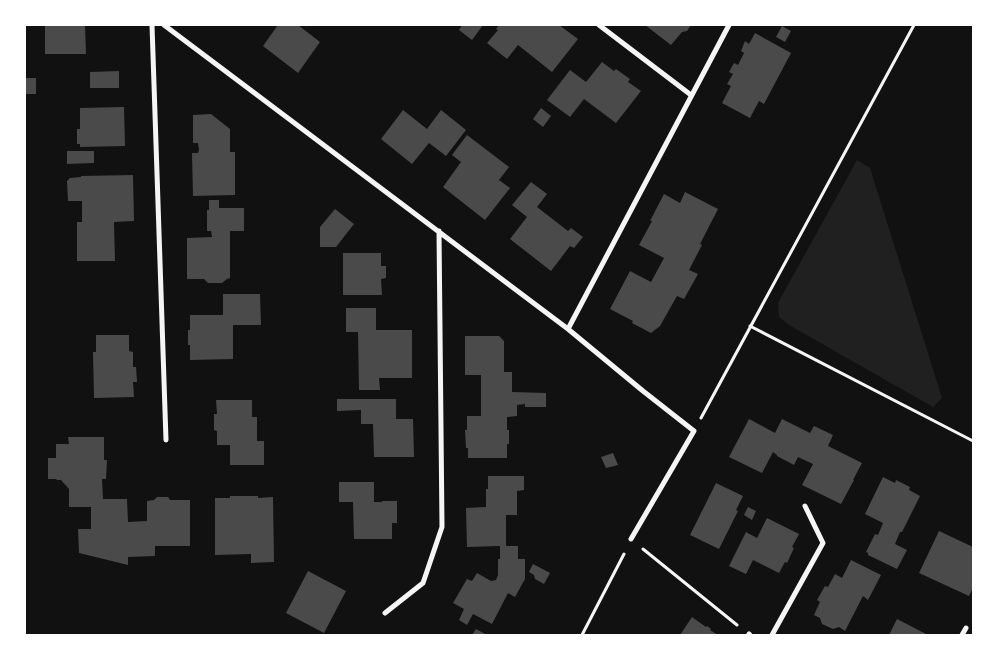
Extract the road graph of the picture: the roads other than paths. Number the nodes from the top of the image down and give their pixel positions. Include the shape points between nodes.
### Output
1 (152, 25) edge
2 (164, 25) edge
3 (600, 25) edge
4 (729, 25) edge
5 (691, 95) junction
6 (438, 231) junction
7 (568, 328) junction
8 (166, 440) dead end
9 (804, 506) dead end
10 (631, 539) road end
11 (384, 613) dead end
12 (966, 628) dead end
13 (772, 635) edge
14 (962, 635) edge

1 - 8 street
2 - 6 street
3 - 5 street
4 - 5 street
5 - 7 street
6 - 7 street
6 - 11 street via 442,527 423,583
7 - 10 street via 694,431
9 - 13 street via 823,543
12 - 14 street

